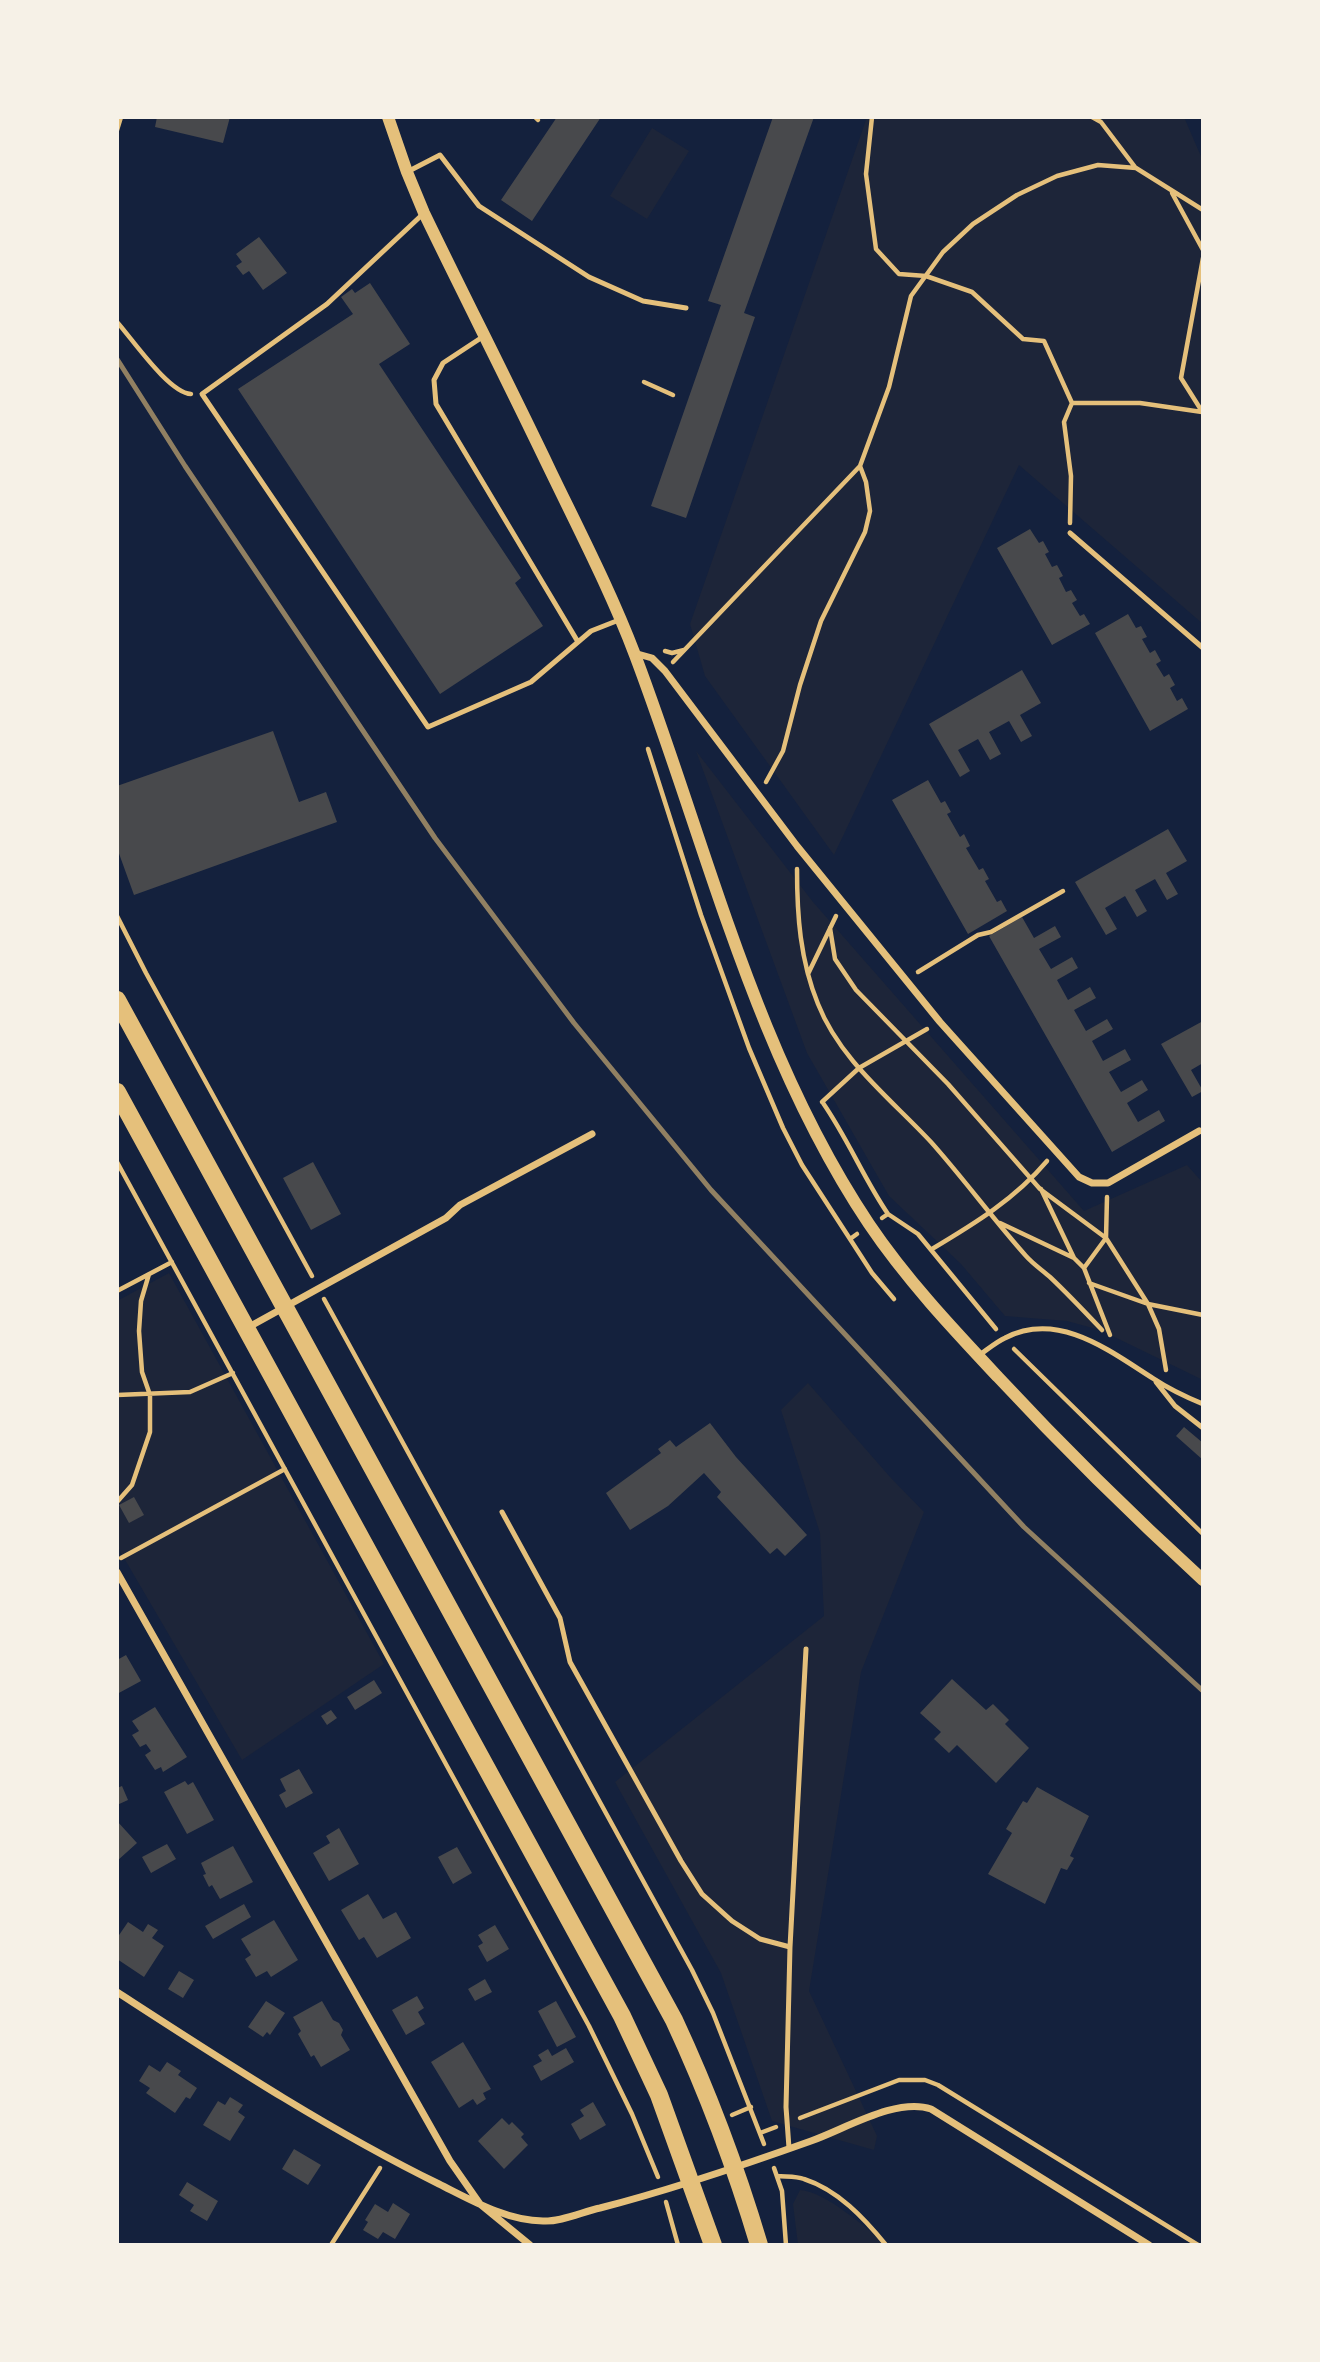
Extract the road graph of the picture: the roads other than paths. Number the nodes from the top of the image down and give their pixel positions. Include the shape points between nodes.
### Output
1 (388, 117) edge
2 (407, 172) junction
3 (424, 213) junction
4 (686, 308) dead end
5 (484, 336) junction
6 (1070, 533) road end
7 (620, 619) junction
8 (578, 642) junction
9 (1203, 648) edge
10 (634, 653) junction
11 (117, 1000) edge
12 (117, 1092) edge
13 (1201, 1130) edge
14 (592, 1133) dead end
15 (285, 1306) junction
16 (246, 1329) junction
17 (978, 1356) junction
18 (1154, 1379) junction
19 (1203, 1404) edge
20 (1203, 1427) edge
21 (502, 1512) dead end
22 (117, 1572) edge
23 (1203, 1580) edge
24 (806, 1649) dead end
25 (790, 1947) junction
26 (117, 1992) edge
27 (789, 2148) junction
28 (734, 2168) junction
29 (692, 2182) junction
30 (480, 2204) junction
31 (530, 2245) edge
32 (713, 2245) edge
33 (759, 2245) edge
34 (1149, 2245) edge

1 - 2 street
2 - 3 street
2 - 4 lane via 440,155 479,206 589,277 643,301
3 - 5 street
3 - 8 lane via 327,304 202,394 428,727 531,682
5 - 7 street
5 - 8 lane via 443,363 433,380 436,404
6 - 9 lane
7 - 8 lane
7 - 10 street
10 - 13 street via 652,658 665,671 843,903 968,1055 1079,1177 1092,1183 1108,1182
10 - 17 street via 763,1018 823,1144 871,1226
11 - 15 main road
12 - 16 main road
14 - 15 street
15 - 16 street
15 - 28 main road via 674,2020
16 - 29 main road via 622,2016
17 - 18 lane via 1004,1338 1052,1329 1093,1341
17 - 23 street via 1093,1477
18 - 19 lane
18 - 20 lane via 1175,1406
21 - 25 lane via 560,1619 570,1662 702,1894 760,1939
22 - 30 street via 450,2161
24 - 25 lane
25 - 27 lane
26 - 30 street via 386,2158
27 - 28 street
27 - 34 street via 892,2109 920,2105
28 - 29 street
28 - 33 main road
29 - 30 street via 545,2222
29 - 32 main road
30 - 31 street

